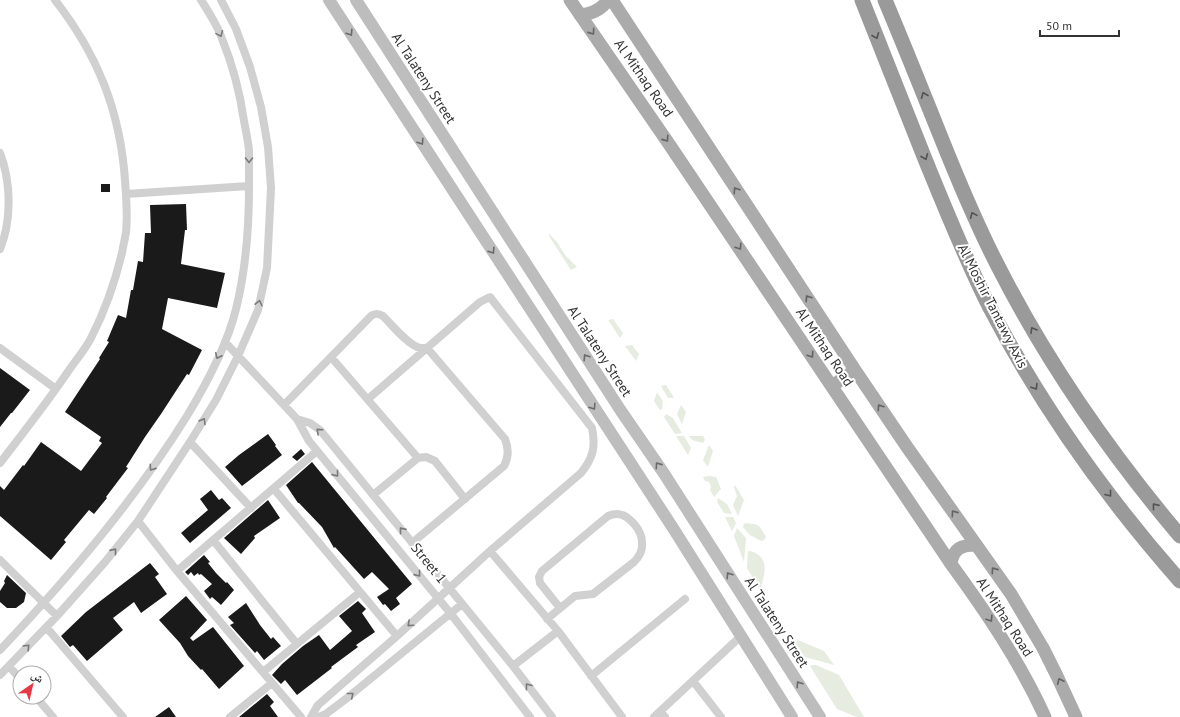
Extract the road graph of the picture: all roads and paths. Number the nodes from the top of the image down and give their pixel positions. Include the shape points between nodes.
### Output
1 (55, 0) edge
2 (201, 0) edge
3 (221, 0) edge
4 (329, 0) edge
5 (356, 0) edge
6 (570, 0) edge
7 (608, 0) edge
8 (612, 0) edge
9 (862, 0) edge
10 (886, 0) edge
11 (580, 15) junction
12 (0, 153) edge
13 (249, 186) junction
14 (126, 194) junction
15 (0, 250) edge
16 (225, 342) junction
17 (0, 348) edge
18 (427, 348) junction
19 (238, 356) junction
20 (331, 357) junction
21 (855, 370) junction
22 (832, 386) junction
23 (56, 389) junction
24 (368, 399) junction
25 (284, 405) junction
26 (297, 419) junction
27 (190, 442) junction
28 (317, 451) junction
29 (418, 458) junction
30 (0, 462) edge
31 (274, 489) junction
32 (374, 495) junction
33 (465, 498) junction
34 (251, 508) junction
35 (138, 521) junction
36 (1180, 536) edge
37 (213, 540) junction
38 (412, 543) junction
39 (976, 545) junction
40 (490, 551) junction
41 (0, 560) edge
42 (951, 564) junction
43 (177, 571) junction
44 (1180, 581) edge
45 (449, 588) junction
46 (360, 592) junction
47 (438, 598) junction
48 (685, 600) dead end
49 (44, 603) junction
50 (462, 604) junction
51 (560, 608) junction
52 (450, 614) junction
53 (57, 616) junction
54 (547, 619) junction
55 (47, 628) junction
56 (558, 631) junction
57 (396, 636) junction
58 (741, 636) junction
59 (297, 644) junction
60 (0, 650) edge
61 (9, 666) junction
62 (514, 666) junction
63 (12, 670) edge
64 (263, 672) junction
65 (0, 675) edge
66 (591, 676) junction
67 (693, 680) junction
68 (272, 683) junction
69 (43, 705) edge
70 (663, 714) edge
71 (53, 717) edge
72 (123, 717) edge
73 (230, 717) edge
74 (301, 717) edge
75 (311, 717) edge
76 (319, 717) edge
77 (530, 717) edge
78 (552, 717) edge
79 (622, 717) edge
80 (654, 717) edge
81 (721, 717) edge
82 (792, 717) edge
83 (820, 717) edge
84 (1045, 717) edge
85 (1076, 717) edge

1 - 14 street via 87,47 104,82 116,118
2 -> 13 street via 220,34 234,74 249,149
19 -> 3 street via 258,310 267,268 270,188 268,147 261,107 236,29
4 -> 58 main road
83 -> 5 main road, Al Talateny Street
6 - 11 main road, Al Mithaq Road
7 - 11 main road via 598,10
21 -> 8 main road, Al Mithaq Road
9 -> 44 highway, Al Moshir Tantawy Axis via 957,237 1010,344 1083,459 1131,523
36 -> 10 highway, Al Moshir Tantawy Axis via 1101,436 1059,374 1017,303 964,193
11 -> 22 main road, Al Mithaq Road
12 - 15 street via 7,180 8,203
13 - 14 street
13 - 16 street via 249,229 245,266 236,309
14 - 23 street via 126,232 118,269 106,305 90,339
16 - 19 street, Street 1
16 -> 49 street via 201,392 152,469 89,551
17 - 23 street
18 - 20 street via 421,348 408,341 383,316 377,314 370,316
18 - 24 street
18 - 33 street via 505,439 508,446 504,466
18 - 40 street via 480,302 490,297 592,428 593,452 588,464
19 - 25 street, Street 1
27 -> 19 street via 216,400
20 - 24 street
20 - 25 street
21 - 22 main road
39 -> 21 main road, Al Mithaq Road
22 - 42 main road, Al Mithaq Road
23 - 30 street
24 - 29 street
25 - 26 street, Street 1
26 - 28 street, Street 1
32 -> 26 street, Street 1 via 320,430 310,423
27 - 34 street
27 - 35 street
28 - 31 street
28 -> 47 street, Street 1
29 - 32 street
29 - 33 street via 426,457 435,461
31 - 34 street
31 - 46 street
38 -> 32 street, Street 1
33 - 38 street
34 - 37 street
35 - 43 street
53 -> 35 street
37 - 43 street
37 - 59 street
38 - 45 street, Street 1
39 - 42 main road via 958,549
85 -> 39 main road, Al Mithaq Road via 1028,621
40 - 45 street
40 - 54 street
41 - 49 street
42 -> 84 main road, Al Mithaq Road via 999,634
43 - 64 street
45 - 47 street
45 - 50 street, Street 1
46 - 57 street
46 - 59 street
47 - 52 street, Street 1
47 -> 57 street
48 - 66 street
49 - 53 street
49 - 60 street
50 - 52 street
50 - 62 street, Street 1
51 - 51 street via 575,596 596,592 638,558 642,548 642,537 629,518 616,513 608,516 542,571 540,583
51 - 54 street
76 -> 52 street via 347,698
52 - 77 street, Street 1
53 - 55 street
54 - 56 street
61 -> 55 street
55 - 72 street
56 - 62 street
56 - 66 street
57 - 75 street via 318,705
58 - 67 street
58 - 82 main road
59 - 64 street
61 - 63 street
61 - 65 street
78 -> 62 street, Street 1
64 - 68 street
66 - 79 street
67 - 70 street
67 - 81 street
68 - 73 street
68 - 74 street
69 - 71 street
70 - 80 street

